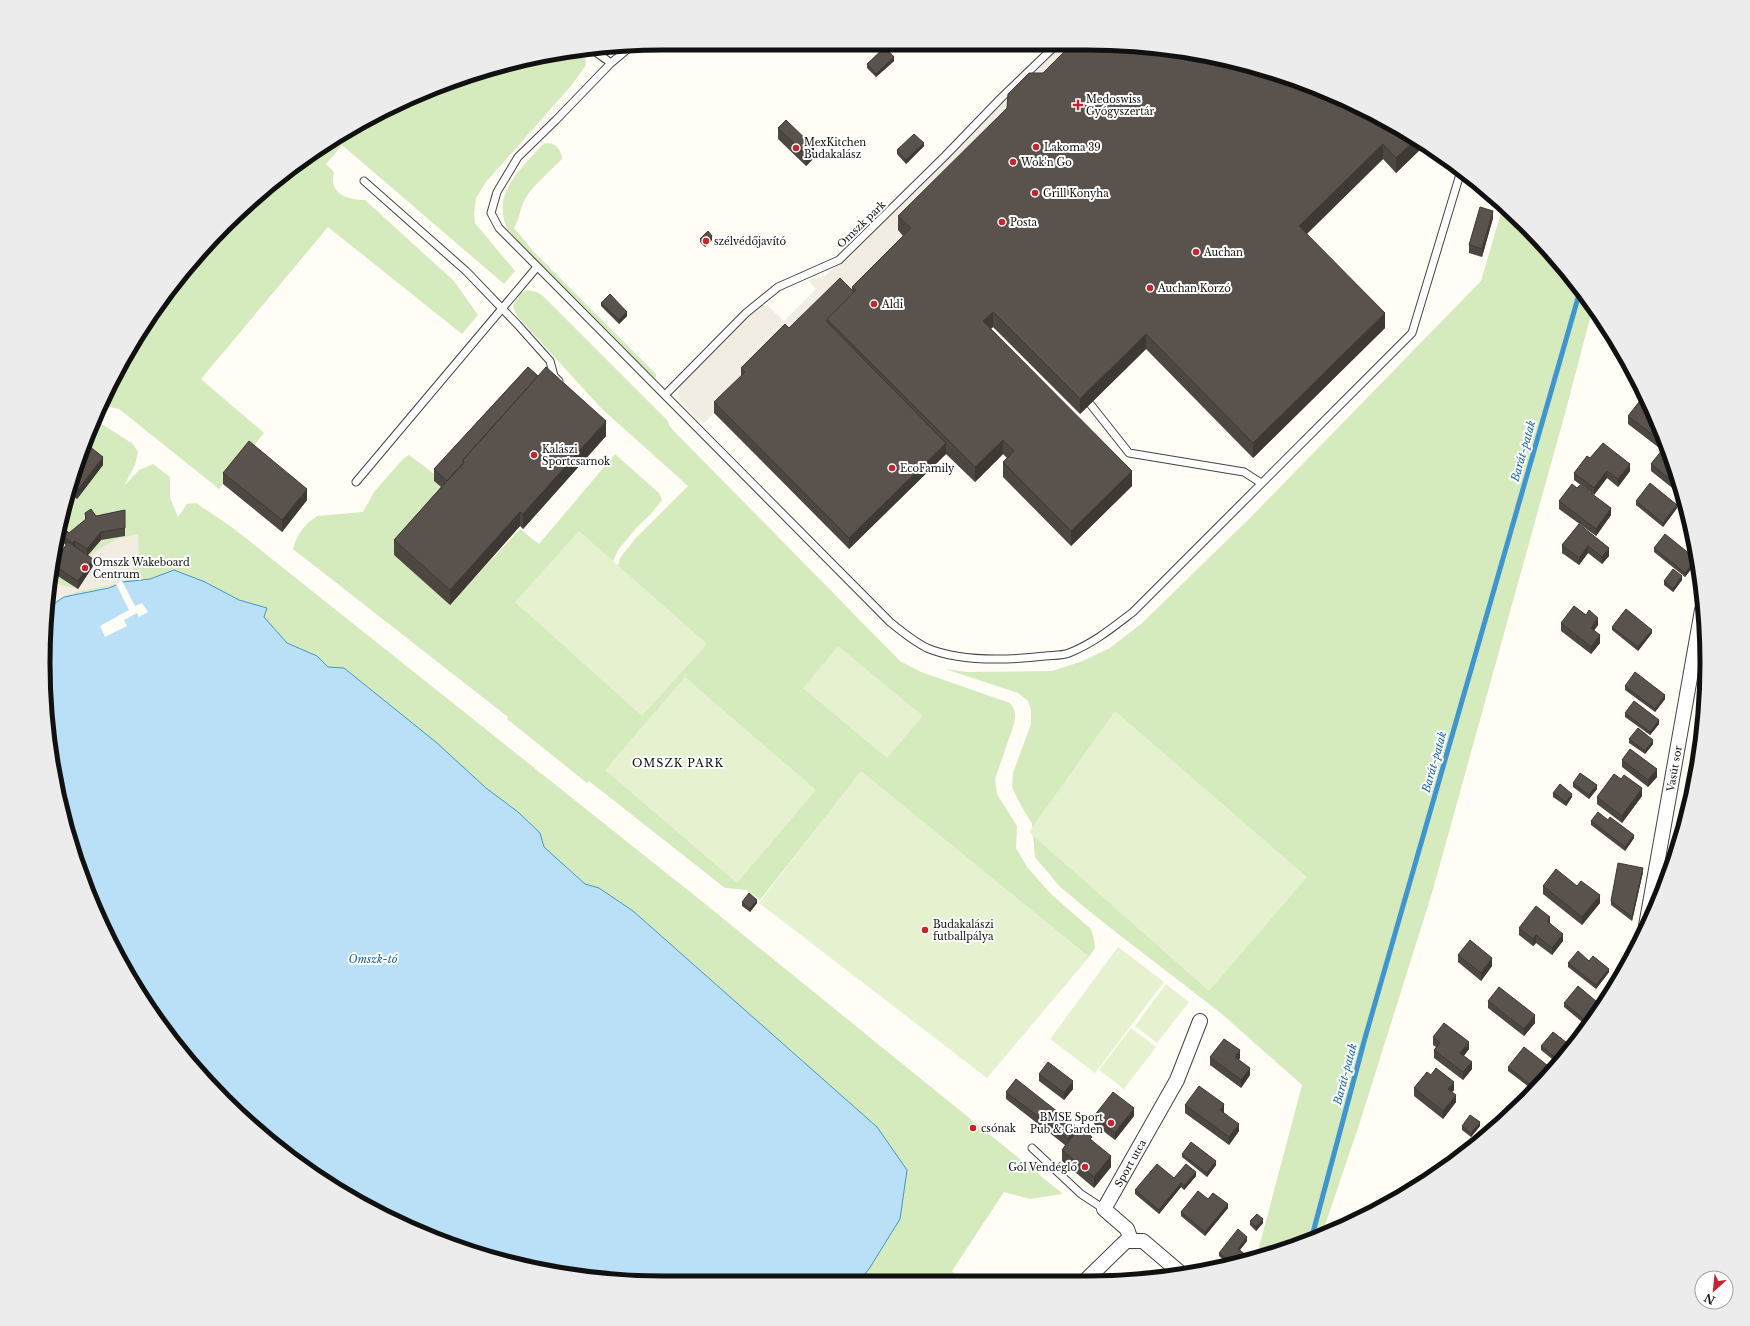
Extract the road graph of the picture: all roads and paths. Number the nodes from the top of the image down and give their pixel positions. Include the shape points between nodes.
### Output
1 (1051, 50) edge
2 (625, 51) edge
3 (598, 54) edge
4 (611, 63) junction
5 (1460, 177) edge
6 (364, 181) dead end
7 (537, 267) junction
8 (502, 308) junction
9 (564, 386) edge
10 (665, 395) junction
11 (1091, 405) edge
12 (356, 482) dead end
13 (1261, 483) junction
14 (1699, 626) edge
15 (1650, 906) edge
16 (1200, 1021) dead end
17 (1032, 1148) dead end
18 (1104, 1209) junction
19 (1131, 1240) junction
20 (1176, 1269) edge
21 (1090, 1276) edge

1 - 10 lane, Omszk park via 838,260 778,287 746,312
2 - 4 lane
3 - 4 lane
4 - 7 lane via 518,157 497,192 491,214 498,228
5 - 13 lane via 1412,333
6 - 8 lane via 466,271
7 - 8 lane
7 - 10 lane
8 - 9 lane via 550,360 554,376
8 - 12 lane
10 - 13 lane via 890,622 927,648 975,658 1016,659 1067,654 1094,641 1133,612
11 - 13 lane via 1129,453 1244,472
14 - 15 street, Vasút sor
16 - 18 street, Sport utca via 1177,1080
17 - 18 lane via 1081,1194
18 - 19 street via 1127,1229
19 - 20 street via 1143,1241
19 - 21 street via 1126,1241

